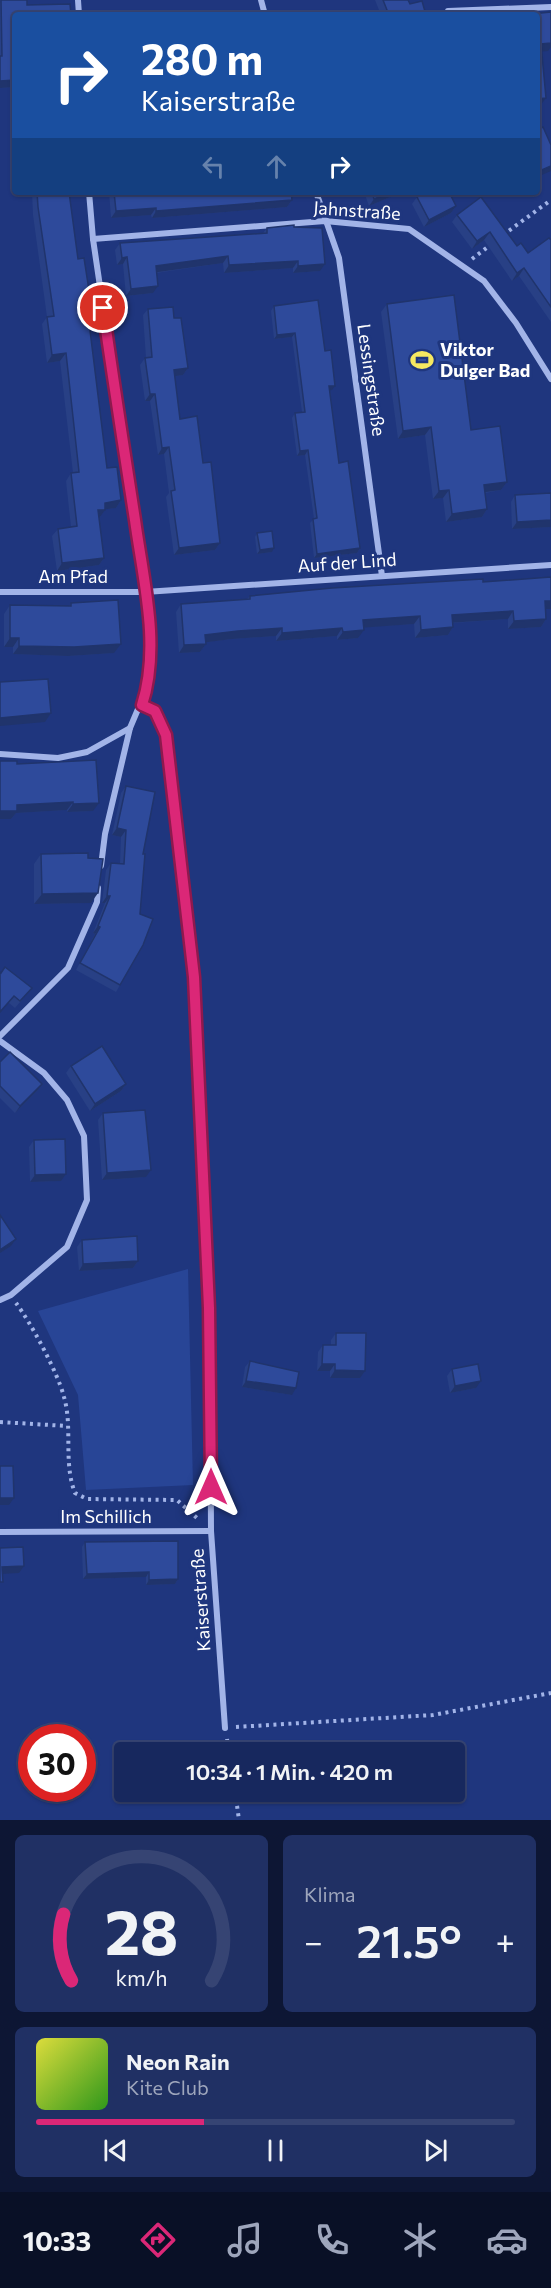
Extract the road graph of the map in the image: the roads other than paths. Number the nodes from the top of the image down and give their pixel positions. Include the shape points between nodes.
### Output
1 (551, 7) edge
2 (448, 11) dead end
3 (89, 195) edge
4 (317, 195) edge
5 (325, 221) junction
6 (93, 239) junction
7 (551, 379) edge
8 (551, 565) edge
9 (382, 576) junction
10 (0, 592) edge
11 (145, 592) junction
12 (142, 705) junction
13 (130, 728) junction
14 (0, 754) edge
15 (0, 1036) edge
16 (0, 1041) edge
17 (0, 1300) edge
18 (211, 1531) junction
19 (0, 1532) edge
20 (225, 1728) road end

1 - 2 street
3 - 6 street
4 - 5 street, Lessingstraße
5 - 6 street, Jahnstraße
5 - 7 street, Jahnstraße via 409,229 464,265 484,281
5 - 9 street, Lessingstraße via 339,258
6 - 11 street
8 - 9 street, Auf der Lind
9 - 11 street, Auf der Lind
10 - 11 street, Am Pfad
11 - 12 street via 151,651 149,683
12 - 13 street
12 - 18 street, Kaiserstraße via 155,711 166,735 194,977 210,1331
13 - 14 street via 87,752 58,758
13 - 15 street via 105,834 97,902 68,968
16 - 17 street via 44,1073 67,1100 84,1136 87,1189 87,1200 68,1247
18 - 19 street, Im Schillich
18 - 20 street, Kaiserstraße

